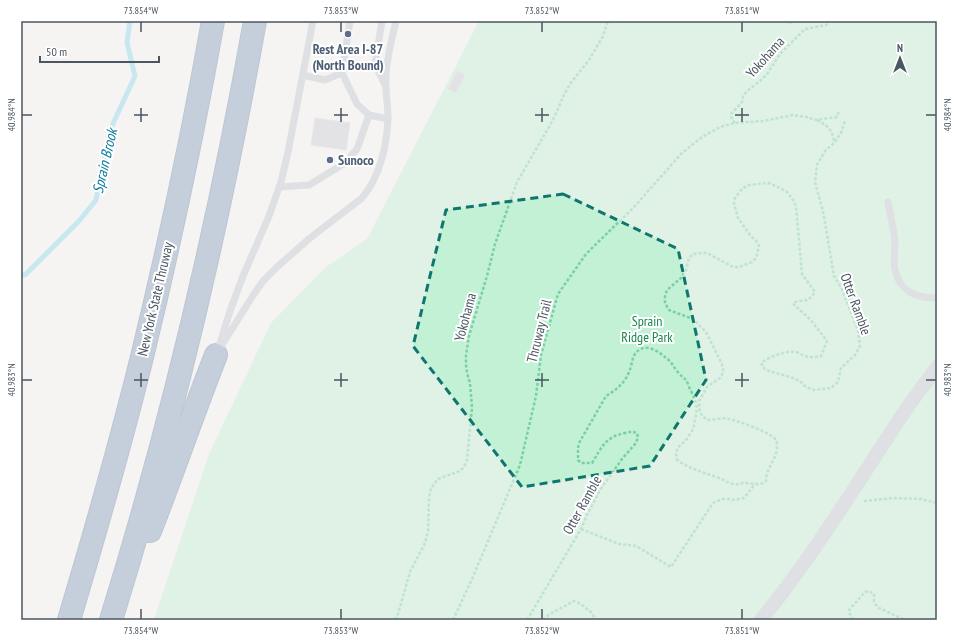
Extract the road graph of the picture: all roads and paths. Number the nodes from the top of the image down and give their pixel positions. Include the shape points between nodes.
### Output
1 (213, 21) edge
2 (255, 21) edge
3 (313, 21) edge
4 (350, 21) edge
5 (382, 21) edge
6 (396, 21) edge
7 (608, 21) edge
8 (785, 21) edge
9 (792, 21) edge
10 (829, 21) edge
11 (342, 73) junction
12 (302, 75) junction
13 (386, 88) junction
14 (840, 110) dead end
15 (369, 115) junction
16 (388, 119) junction
17 (816, 120) junction
18 (845, 121) dead end
19 (735, 123) junction
20 (834, 143) junction
21 (279, 187) junction
22 (888, 202) dead end
23 (937, 298) edge
24 (216, 355) junction
25 (937, 367) edge
26 (755, 484) junction
27 (846, 502) junction
28 (937, 503) edge
29 (581, 529) junction
30 (69, 620) edge
31 (112, 620) edge
32 (116, 620) edge
33 (395, 620) edge
34 (453, 620) edge
35 (527, 620) edge
36 (543, 620) edge
37 (596, 620) edge
38 (761, 620) edge
39 (853, 620) edge
40 (905, 620) edge

1 - 30 highway, New York State Thruway via 193,130 143,351 111,476
2 - 31 highway via 226,172 191,327 159,454
3 - 12 lane
4 - 11 lane
5 - 13 lane via 375,64
6 - 13 lane via 388,59
7 - 33 path, Yokohama via 603,36 589,60 570,84 553,120 517,182 495,244 469,336 466,365 472,408 467,460 460,471 438,479 432,488 425,543 410,572
8 - 9 path, Yokohama
10 - 19 path, Yokohama via 826,25 805,29 780,54 767,74 747,91 742,102 731,114
11 - 12 lane via 325,80
11 - 15 lane via 357,104
12 - 21 lane
13 - 16 lane
14 - 17 path, Thruway Trail via 837,117
15 - 16 lane
15 - 21 lane via 357,149 345,163 308,185
16 - 24 lane via 382,155 369,190 292,252 263,281
17 - 19 path, Thruway Trail via 793,115
17 - 20 path via 833,134
18 - 20 path, Otter Ramble
19 - 34 path, Thruway Trail via 720,127 702,137 682,153 633,208 586,254 558,294 541,355 536,396 520,465
20 - 26 path, Otter Ramble via 825,151 817,166 815,182 834,276 858,330 860,346 855,355 841,368 838,382 831,388 814,390 800,381 762,367 762,362 769,357 790,352 812,357 821,356 827,341 793,303 809,300 815,292 802,274 796,206 786,191 769,183 749,185 735,198 738,218 759,246 756,258 752,262 733,267 707,253 693,254 681,278 667,290 665,296 669,310 693,319 706,332 723,367 720,378 707,387 698,401 700,413 707,420 737,420 772,436 777,441 777,449 768,469 766,481
21 - 24 lane via 243,276
22 - 23 lane via 895,241 895,269 901,284 911,293 925,298
24 - 32 highway
25 - 27 street
26 - 29 path via 744,498 723,499 713,503 671,567 636,546 619,544
26 - 29 path, Otter Ramble via 732,484 684,466 677,460 676,450 693,428 697,411 696,401 686,381 668,359 654,350 642,348 633,357 629,373 622,383 606,396 579,443 578,460 581,463 592,463 608,439 633,431 638,437 600,490
27 - 28 path via 893,498 921,499
27 - 38 street via 783,593
29 - 35 path, Otter Ramble
36 - 37 path via 574,601 591,612
39 - 40 path via 849,610 865,592 869,591 874,594 877,607

